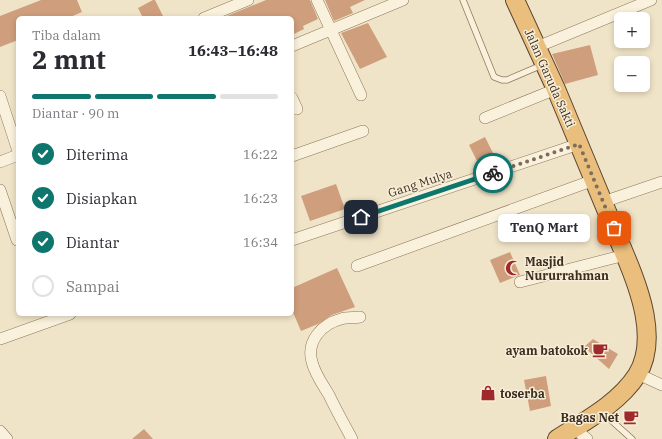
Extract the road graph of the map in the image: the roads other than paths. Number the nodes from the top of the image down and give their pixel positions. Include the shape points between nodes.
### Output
1 (248, 0) edge
2 (317, 0) edge
3 (403, 0) edge
4 (463, 0) edge
5 (515, 0) edge
6 (651, 0) edge
7 (209, 16) edge
8 (332, 30) junction
9 (294, 45) edge
10 (537, 47) junction
11 (544, 64) junction
12 (556, 89) junction
13 (361, 95) dead end
14 (0, 96) edge
15 (294, 104) edge
16 (296, 109) dead end
17 (485, 118) dead end
18 (364, 131) dead end
19 (16, 144) edge
20 (579, 144) junction
21 (294, 155) edge
22 (16, 156) edge
23 (0, 162) edge
24 (594, 180) junction
25 (662, 182) edge
26 (0, 190) edge
27 (603, 202) junction
28 (16, 237) edge
29 (294, 239) edge
30 (626, 255) junction
31 (357, 266) dead end
32 (520, 282) dead end
33 (64, 316) edge
34 (360, 317) dead end
35 (0, 339) edge
36 (638, 374) junction
37 (662, 385) edge
38 (600, 410) junction
39 (0, 431) edge
40 (581, 433) edge
41 (7, 439) edge
42 (352, 439) edge
43 (557, 439) edge
44 (632, 439) edge

1 - 7 street
2 - 8 street
3 - 8 street
4 - 11 lane via 494,77 507,80
5 - 10 highway, Jalan Garuda Sakti
6 - 10 street
8 - 9 street
8 - 13 street
10 - 11 highway, Jalan Garuda Sakti
11 - 12 highway, Jalan Garuda Sakti
12 - 17 street
12 - 20 highway, Jalan Garuda Sakti
14 - 19 street
15 - 16 street
18 - 21 street
20 - 24 highway, Jalan Garuda Sakti
20 - 29 street, Gang Mulya
22 - 23 street
24 - 27 highway, Jalan Garuda Sakti
24 - 31 street
25 - 27 street
26 - 28 street
27 - 30 highway, Jalan Garuda Sakti
30 - 32 street
30 - 36 highway, Jalan Garuda Sakti via 645,314 646,342
33 - 35 street
34 - 42 street via 342,318 326,326 317,334 310,352 317,374
36 - 37 street
36 - 38 highway, Jalan Garuda Sakti via 615,400
38 - 40 highway, Jalan Garuda Sakti
38 - 44 lane
39 - 41 street
40 - 43 highway, Jalan Garuda Sakti

